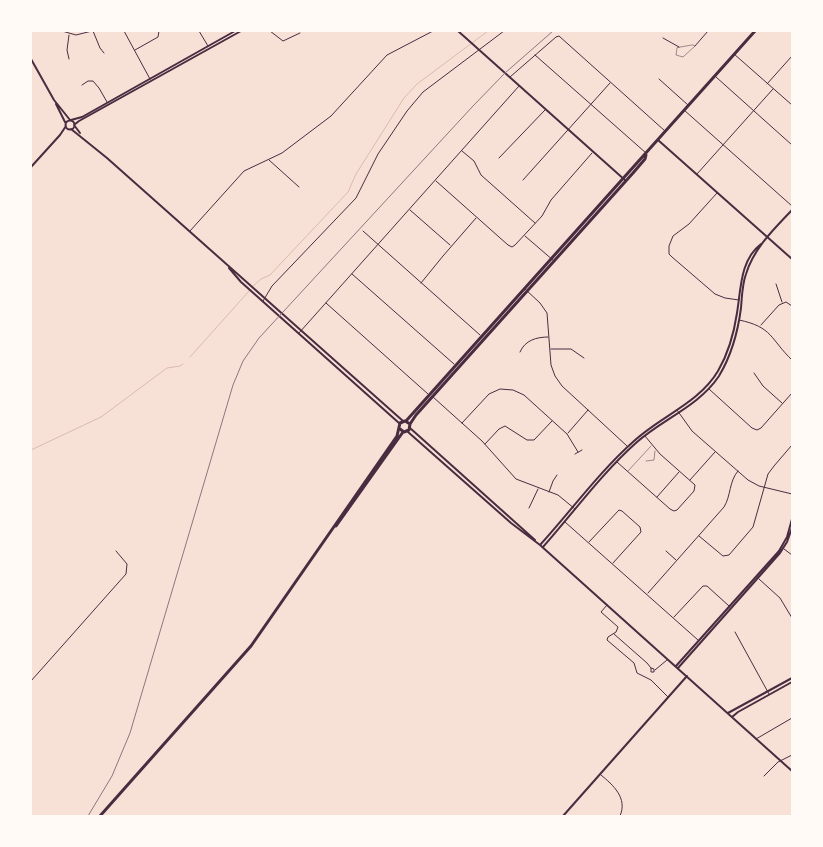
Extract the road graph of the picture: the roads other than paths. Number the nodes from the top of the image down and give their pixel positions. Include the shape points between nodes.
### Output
1 (62, 31) edge
2 (92, 31) edge
3 (124, 31) edge
4 (159, 31) edge
5 (200, 31) edge
6 (234, 31) edge
7 (241, 31) edge
8 (270, 31) edge
9 (433, 31) edge
10 (458, 31) edge
11 (504, 31) edge
12 (708, 31) edge
13 (755, 31) edge
14 (300, 33) dead end
15 (70, 34) junction
16 (663, 38) dead end
17 (695, 46) junction
18 (208, 47) junction
19 (679, 47) junction
20 (134, 50) junction
21 (480, 50) junction
22 (104, 53) dead end
23 (734, 54) junction
24 (535, 55) junction
25 (792, 56) edge
26 (31, 59) edge
27 (69, 59) dead end
28 (715, 76) junction
29 (510, 77) junction
30 (659, 78) dead end
31 (151, 79) junction
32 (611, 82) junction
33 (767, 84) junction
34 (82, 85) dead end
35 (519, 86) junction
36 (773, 88) junction
37 (54, 100) junction
38 (107, 104) junction
39 (591, 104) junction
40 (689, 105) junction
41 (792, 106) edge
42 (546, 109) junction
43 (684, 110) junction
44 (753, 111) junction
45 (70, 120) junction
46 (66, 124) junction
47 (74, 125) junction
48 (71, 129) junction
49 (568, 129) junction
50 (666, 131) junction
51 (60, 135) junction
52 (81, 135) junction
53 (658, 140) junction
54 (723, 145) junction
55 (792, 145) edge
56 (461, 150) junction
57 (593, 152) junction
58 (646, 154) junction
59 (498, 158) dead end
60 (269, 160) junction
61 (31, 167) edge
62 (696, 174) junction
63 (624, 179) junction
64 (435, 180) junction
65 (523, 180) dead end
66 (299, 187) dead end
67 (717, 193) junction
68 (792, 206) edge
69 (409, 209) junction
70 (792, 210) edge
71 (477, 218) junction
72 (535, 223) junction
73 (363, 231) dead end
74 (190, 232) junction
75 (525, 235) junction
76 (767, 237) junction
77 (378, 244) junction
78 (451, 246) junction
79 (792, 259) edge
80 (552, 260) junction
81 (352, 274) junction
82 (421, 283) junction
83 (776, 284) dead end
84 (251, 288) junction
85 (525, 290) junction
86 (264, 298) junction
87 (740, 300) junction
88 (263, 301) junction
89 (326, 303) junction
90 (782, 303) junction
91 (792, 306) edge
92 (737, 320) junction
93 (760, 326) junction
94 (300, 332) junction
95 (549, 337) junction
96 (482, 338) junction
97 (550, 349) junction
98 (520, 352) dead end
99 (584, 358) dead end
100 (792, 360) edge
101 (340, 367) junction
102 (456, 367) junction
103 (754, 373) dead end
104 (707, 388) junction
105 (792, 393) edge
106 (430, 396) junction
107 (783, 403) junction
108 (589, 410) junction
109 (678, 410) junction
110 (404, 421) junction
111 (552, 421) junction
112 (462, 423) junction
113 (400, 426) junction
114 (410, 426) junction
115 (405, 432) junction
116 (567, 434) junction
117 (644, 434) junction
118 (485, 444) junction
119 (652, 445) junction
120 (792, 445) edge
121 (629, 448) junction
122 (656, 449) junction
123 (582, 450) dead end
124 (578, 452) junction
125 (715, 452) junction
126 (575, 454) dead end
127 (616, 461) junction
128 (646, 461) dead end
129 (679, 471) junction
130 (738, 471) junction
131 (628, 472) junction
132 (557, 475) dead end
133 (690, 480) junction
134 (765, 487) junction
135 (538, 488) junction
136 (549, 492) junction
137 (792, 494) edge
138 (656, 497) junction
139 (529, 508) dead end
140 (500, 509) junction
141 (574, 509) junction
142 (498, 512) junction
143 (792, 519) edge
144 (564, 521) junction
145 (792, 528) edge
146 (330, 532) junction
147 (700, 536) junction
148 (589, 543) junction
149 (540, 545) junction
150 (543, 548) junction
151 (783, 548) junction
152 (116, 551) dead end
153 (666, 551) dead end
154 (792, 555) edge
155 (677, 561) junction
156 (613, 564) junction
157 (757, 577) junction
158 (647, 594) junction
159 (607, 605) junction
160 (730, 607) junction
161 (674, 618) junction
162 (792, 618) edge
163 (735, 632) dead end
164 (614, 634) junction
165 (700, 642) junction
166 (668, 659) junction
167 (677, 667) junction
168 (651, 668) junction
169 (655, 670) junction
170 (652, 672) junction
171 (687, 676) junction
172 (646, 678) junction
173 (792, 678) edge
174 (31, 681) edge
175 (792, 682) edge
176 (768, 691) junction
177 (770, 694) junction
178 (668, 698) junction
179 (728, 713) junction
180 (732, 717) junction
181 (792, 718) edge
182 (756, 739) junction
183 (792, 754) edge
184 (780, 761) junction
185 (792, 771) edge
186 (600, 774) junction
187 (764, 776) dead end
188 (100, 816) edge
189 (564, 816) edge
190 (620, 816) edge

1 - 15 street
2 - 15 street
2 - 22 street
3 - 20 street
4 - 20 street via 158,37
5 - 18 street
6 - 18 street
7 - 18 street
8 - 14 street via 283,41
9 - 60 street via 387,55 331,116
10 - 21 street
11 - 21 street
12 - 17 street
13 - 23 highway
15 - 27 street
16 - 19 street
17 - 19 lane
17 - 19 lane via 682,57 675,54
18 - 31 street
20 - 31 street
21 - 29 street
21 - 86 street via 423,92 378,154 356,198
23 - 28 highway
23 - 33 street
24 - 29 street
24 - 32 street via 556,36 560,37
24 - 39 street
25 - 33 street
26 - 37 street
28 - 40 highway
28 - 44 street
29 - 35 street
30 - 40 street
31 - 38 street
32 - 39 street
32 - 50 street
33 - 36 street
34 - 38 street via 88,81 95,83
35 - 42 street
35 - 56 street
36 - 41 street
36 - 44 street
37 - 45 street
37 - 46 street
38 - 45 street
38 - 47 street
39 - 49 street
39 - 58 street
40 - 43 highway
42 - 49 street
42 - 59 street
43 - 50 highway
43 - 54 street
44 - 54 street
44 - 55 street
45 - 46 street
45 - 47 street
46 - 48 street
46 - 51 street
47 - 48 street
47 - 52 street
48 - 51 street
48 - 52 street
49 - 57 street
49 - 65 street
50 - 53 highway
51 - 61 street
52 - 74 street
53 - 58 highway
53 - 62 street
54 - 62 street
54 - 68 street
56 - 64 street
56 - 72 street via 474,161 481,175
57 - 63 street
57 - 72 street
58 - 63 highway
60 - 66 street
60 - 74 street via 242,174
62 - 67 street
63 - 80 highway
64 - 69 street
64 - 71 street
67 - 76 street
67 - 87 street via 691,222 673,236 669,252 715,294
69 - 77 street
69 - 78 street
70 - 76 street
71 - 75 street via 512,247
71 - 78 street
72 - 75 street
73 - 77 street
74 - 84 street
75 - 80 street
76 - 79 street
76 - 87 street via 746,272
77 - 81 street
77 - 82 street
78 - 82 street
80 - 85 highway
81 - 89 street
81 - 102 street
82 - 96 street
83 - 90 street
84 - 86 street
84 - 88 street
85 - 95 street via 546,311
85 - 96 highway
86 - 88 street
86 - 94 street
87 - 92 street
88 - 94 street
89 - 94 street
89 - 106 street
90 - 91 street
90 - 93 street
92 - 93 street
92 - 104 street via 726,362
93 - 100 street
94 - 101 street
95 - 97 street
95 - 98 street via 530,341
96 - 102 highway
97 - 99 street via 571,348
97 - 108 street via 556,378
101 - 110 street
101 - 113 street
102 - 106 highway
103 - 107 street via 763,386
104 - 107 street via 757,430
104 - 109 street via 693,402
105 - 107 street
106 - 110 highway
106 - 112 street
106 - 114 highway
108 - 116 street
108 - 121 street
109 - 117 street
109 - 125 street via 688,427
110 - 113 highway
110 - 114 highway
111 - 112 street via 522,394 506,389 487,395
111 - 116 street
111 - 118 street via 534,440 503,426
112 - 118 street
113 - 115 highway
113 - 146 highway via 397,436
114 - 115 highway
114 - 140 street
115 - 142 street
115 - 146 highway
116 - 124 street
117 - 119 street
117 - 121 street
118 - 135 street via 516,479
119 - 122 street
119 - 131 lane
120 - 134 street via 771,468
121 - 127 street
122 - 128 lane via 654,460
122 - 129 street
123 - 124 street
124 - 126 street
125 - 130 street
125 - 133 street
127 - 131 street
127 - 141 street
129 - 133 street
129 - 138 street
130 - 134 street via 751,482
130 - 147 street via 726,505
131 - 138 street
132 - 136 street
133 - 138 street via 695,490 677,510 671,510
134 - 137 street
134 - 147 street via 753,527 727,556 721,555
135 - 136 street
135 - 139 street
136 - 141 street via 558,495
140 - 142 street
140 - 149 street
141 - 144 street
142 - 149 street
143 - 151 street
144 - 148 street
144 - 149 street
144 - 150 street
145 - 151 street
146 - 188 highway via 250,646
147 - 155 street
148 - 156 street
148 - 156 street via 619,510 635,522 641,532
149 - 150 street
150 - 159 street
151 - 154 street
151 - 157 street
152 - 174 street via 127,564 126,574
153 - 155 street
155 - 158 street
156 - 158 street
157 - 160 street
157 - 162 street via 780,598
158 - 161 street
159 - 164 street via 601,612 618,625
159 - 166 street
160 - 161 street via 704,586
160 - 165 street
161 - 165 street
163 - 176 street
164 - 168 street
164 - 172 street via 608,637 608,641 634,664 637,673
165 - 167 street
166 - 167 street
166 - 169 street
167 - 171 street
168 - 169 street
168 - 170 street
169 - 170 street
170 - 172 street
171 - 178 street
171 - 179 street
172 - 178 street
173 - 176 street
175 - 177 street
176 - 177 street
176 - 179 street
177 - 180 street
178 - 186 street
179 - 180 street
180 - 182 street
181 - 182 street
182 - 184 street
183 - 184 street
184 - 185 street
184 - 187 street
186 - 189 street
186 - 190 street via 619,794

